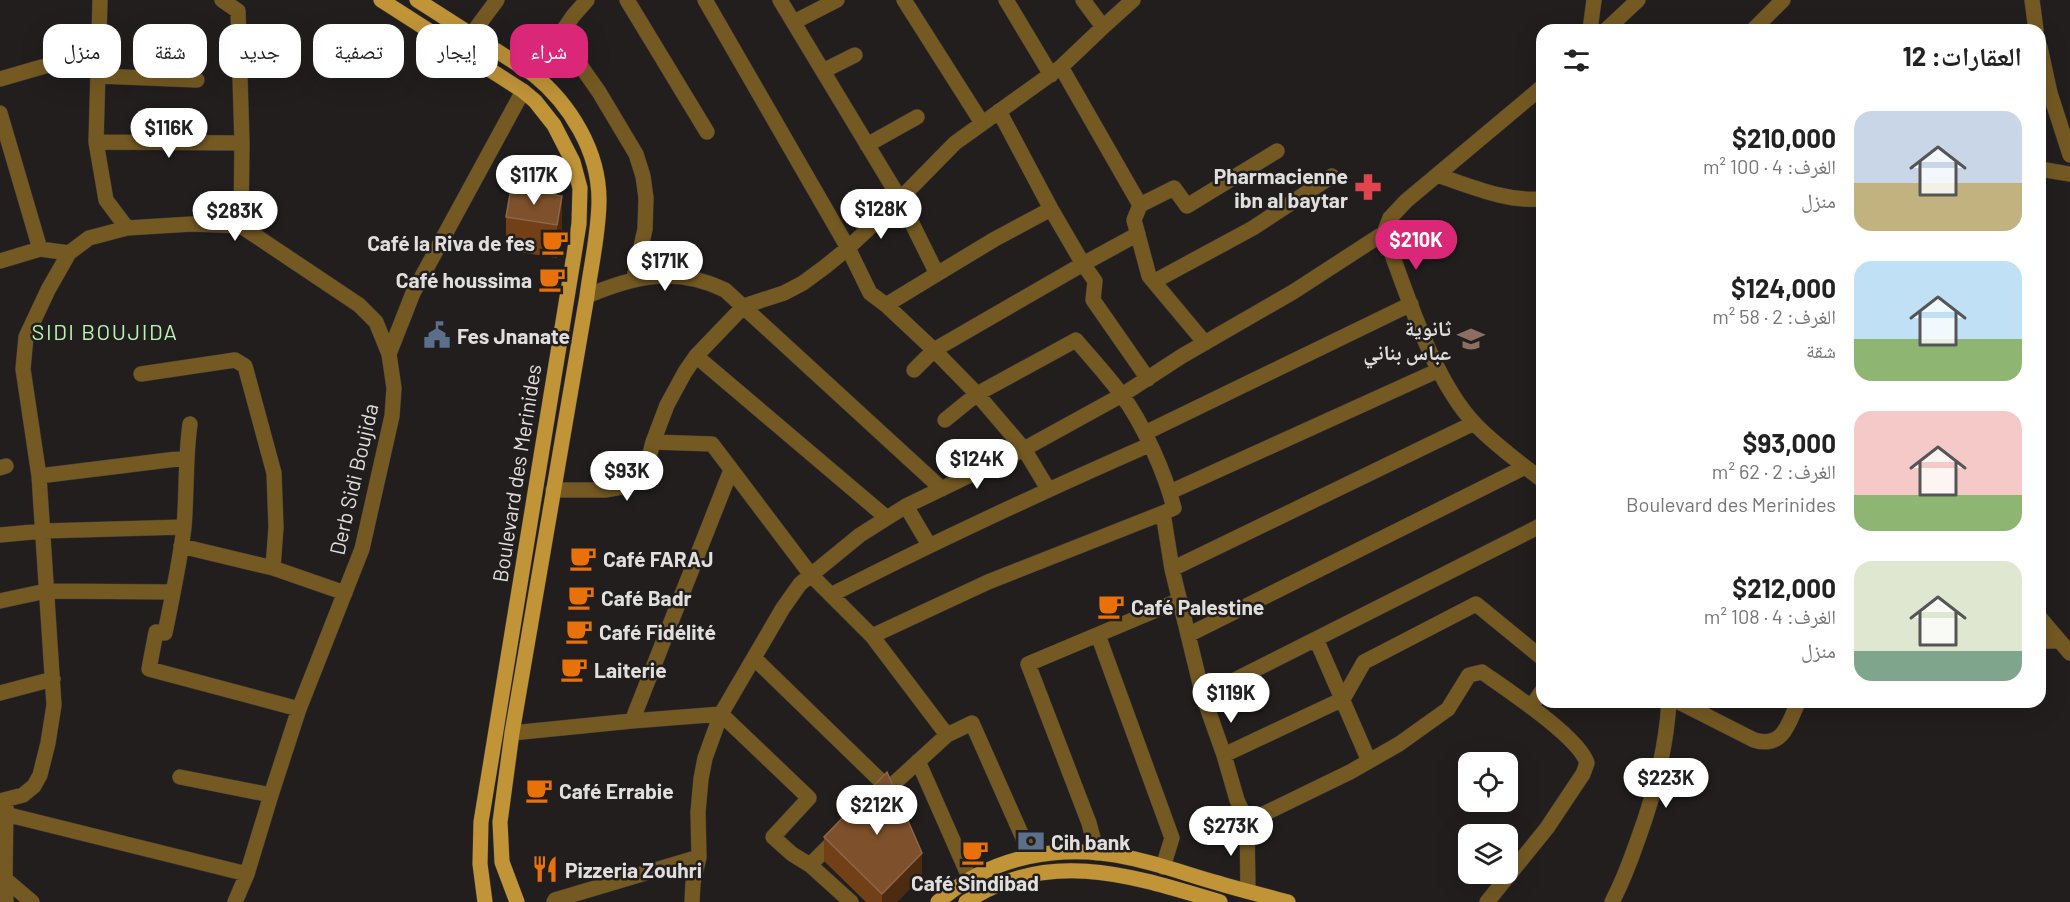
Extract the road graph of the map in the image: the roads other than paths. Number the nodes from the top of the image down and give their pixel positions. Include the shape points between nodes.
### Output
1 (100, 0) edge
2 (222, 0) edge
3 (381, 0) edge
4 (417, 0) edge
5 (497, 0) edge
6 (587, 0) edge
7 (627, 0) edge
8 (780, 0) edge
9 (837, 0) edge
10 (904, 0) edge
11 (1006, 0) edge
12 (1083, 0) edge
13 (1133, 0) edge
14 (1594, 0) edge
15 (1638, 0) edge
16 (1783, 0) edge
17 (2032, 0) edge
18 (712, 2) edge
19 (794, 22) junction
20 (99, 24) edge
21 (454, 24) edge
22 (479, 24) edge
23 (568, 24) edge
24 (1591, 24) edge
25 (1612, 24) edge
26 (1759, 24) edge
27 (2035, 24) edge
28 (1103, 27) junction
29 (855, 55) dead end
30 (43, 67) edge
31 (823, 71) junction
32 (1056, 71) junction
33 (121, 74) edge
34 (2046, 75) edge
35 (588, 76) edge
36 (98, 78) edge
37 (538, 78) edge
38 (0, 79) edge
39 (197, 80) dead end
40 (522, 91) junction
41 (1536, 92) edge
42 (999, 111) junction
43 (0, 113) edge
44 (917, 117) dead end
45 (982, 123) junction
46 (706, 132) dead end
47 (96, 142) junction
48 (242, 143) junction
49 (867, 145) junction
50 (1277, 151) dead end
51 (2070, 155) edge
52 (2046, 170) edge
53 (2070, 174) edge
54 (1437, 175) junction
55 (1332, 176) dead end
56 (900, 199) junction
57 (1536, 199) edge
58 (1140, 206) junction
59 (1051, 209) junction
60 (242, 226) junction
61 (127, 228) junction
62 (1384, 233) junction
63 (1138, 234) junction
64 (848, 248) junction
65 (40, 249) junction
66 (69, 253) junction
67 (0, 261) edge
68 (1083, 264) junction
69 (937, 274) junction
70 (634, 278) junction
71 (1155, 281) junction
72 (587, 296) junction
73 (1411, 304) junction
74 (886, 305) junction
75 (744, 306) junction
76 (1205, 343) junction
77 (934, 350) junction
78 (389, 354) junction
79 (696, 356) junction
80 (914, 370) dead end
81 (1439, 370) junction
82 (141, 374) dead end
83 (1148, 380) junction
84 (977, 394) junction
85 (1122, 395) junction
86 (945, 420) dead end
87 (1474, 423) junction
88 (190, 424) dead end
89 (1147, 439) junction
90 (653, 442) junction
91 (1024, 449) junction
92 (185, 458) junction
93 (1526, 467) junction
94 (731, 470) junction
95 (1536, 475) edge
96 (39, 476) junction
97 (942, 489) junction
98 (1048, 489) junction
99 (553, 490) junction
100 (1170, 492) junction
101 (906, 506) junction
102 (1163, 513) junction
103 (887, 518) junction
104 (184, 527) junction
105 (1536, 528) edge
106 (44, 531) junction
107 (0, 535) edge
108 (929, 545) junction
109 (180, 546) junction
110 (273, 568) junction
111 (1172, 569) junction
112 (811, 575) junction
113 (46, 591) junction
114 (173, 592) junction
115 (345, 593) junction
116 (831, 595) junction
117 (1180, 600) junction
118 (0, 601) edge
119 (2046, 626) edge
120 (1098, 635) junction
121 (872, 636) junction
122 (1188, 636) junction
123 (1316, 639) junction
124 (2046, 641) edge
125 (2058, 641) junction
126 (1536, 653) edge
127 (2070, 653) edge
128 (754, 658) junction
129 (53, 680) junction
130 (0, 693) edge
131 (1203, 696) junction
132 (1342, 699) junction
133 (1536, 700) edge
134 (1531, 707) junction
135 (1669, 708) edge
136 (1691, 708) edge
137 (1795, 708) edge
138 (299, 709) junction
139 (720, 714) junction
140 (632, 721) junction
141 (512, 733) junction
142 (946, 735) junction
143 (1224, 755) junction
144 (918, 761) junction
145 (1369, 761) junction
146 (180, 777) dead end
147 (888, 788) junction
148 (271, 795) junction
149 (4, 805) edge
150 (865, 811) edge
151 (1247, 822) junction
152 (849, 826) edge
153 (1096, 853) junction
154 (1031, 856) junction
155 (699, 857) junction
156 (810, 865) junction
157 (1164, 867) junction
158 (248, 874) junction
159 (5, 879) junction
160 (970, 879) junction
161 (1248, 891) junction
162 (6, 902) edge
163 (32, 902) edge
164 (235, 902) edge
165 (486, 902) edge
166 (517, 902) edge
167 (554, 902) edge
168 (692, 902) edge
169 (850, 902) edge
170 (938, 902) edge
171 (966, 902) edge
172 (1219, 902) edge
173 (1288, 902) edge
174 (1487, 902) edge
175 (1612, 902) edge

1 - 20 street
2 - 48 street via 238,11
3 - 40 main road, Boulevard des Merinides
4 - 21 main road, Boulevard des Merinides
5 - 22 street
6 - 23 street
7 - 46 street
8 - 19 street
9 - 19 street
10 - 45 street
11 - 32 street
12 - 28 street
13 - 28 street
14 - 24 street
15 - 25 street
16 - 26 street
17 - 27 street
18 - 64 street
19 - 31 street
28 - 32 street
29 - 31 street
30 - 38 street
31 - 49 street
32 - 42 street
32 - 58 street
33 - 39 street
34 - 51 street
35 - 70 street via 636,154 643,176 645,229
36 - 47 street
37 - 72 main road, Boulevard des Merinides via 571,114 596,174 598,212
40 - 78 street via 413,293
40 - 165 main road, Boulevard des Merinides via 543,110 568,149 580,188 580,208 481,822 480,864
41 - 54 street
42 - 45 street
42 - 59 street
43 - 65 street
44 - 49 street
45 - 56 street via 955,143
47 - 48 street
47 - 61 street via 106,200
48 - 60 street
49 - 56 street
50 - 58 street via 1187,206 1174,188
52 - 53 street
54 - 57 street via 1505,197
54 - 62 street via 1390,218
55 - 71 street via 1253,228
56 - 64 street
56 - 69 street
58 - 63 street via 1134,220
59 - 68 street
59 - 69 street
60 - 61 street
60 - 78 street, Derb Sidi Boujida via 358,305 376,322
61 - 66 street via 89,238
62 - 73 street
62 - 76 street
63 - 68 street
63 - 71 street via 1149,276
64 - 74 street via 870,293
64 - 75 street via 803,283
65 - 66 street
65 - 67 street
66 - 96 street via 26,337 23,369
68 - 77 street
68 - 83 street via 1095,281 1093,300
69 - 74 street
70 - 72 street
70 - 75 street via 696,279 725,290
71 - 76 street
72 - 99 main road, Boulevard des Merinides
73 - 81 street
73 - 89 street
74 - 77 street
75 - 79 street
75 - 97 street
76 - 83 street
77 - 80 street
77 - 84 street
78 - 115 street, Derb Sidi Boujida via 394,388 392,416 362,549
79 - 90 street via 675,389
79 - 103 street
81 - 87 street
81 - 100 street
82 - 110 street via 235,360 245,366 274,473
83 - 85 street
84 - 85 street via 1076,340
84 - 86 street
84 - 91 street
85 - 89 street
85 - 91 street
87 - 93 street
87 - 111 street
88 - 92 street
89 - 98 street
89 - 100 street
90 - 94 street via 712,444
90 - 99 street via 646,468 637,479 622,487
91 - 97 street
91 - 98 street
92 - 96 street
92 - 104 street
93 - 95 street
93 - 122 street
94 - 112 street
94 - 140 street
96 - 106 street
97 - 101 street
98 - 108 street
99 - 141 main road, Boulevard des Merinides
100 - 102 street via 1174,508
101 - 103 street
101 - 108 street
102 - 111 street
102 - 121 street via 988,582
103 - 112 street
104 - 106 street
104 - 109 street
105 - 123 street
106 - 107 street
106 - 113 street
108 - 116 street
109 - 110 street
109 - 114 street
110 - 115 street
111 - 117 street
112 - 116 street
112 - 128 street via 783,608
113 - 114 street
113 - 118 street
113 - 129 street
114 - 138 street via 165,633 156,632 149,669
115 - 138 street, Derb Sidi Boujida
116 - 121 street
117 - 120 street
117 - 122 street
119 - 125 street
120 - 153 street via 1028,664 1089,823
120 - 157 street via 1172,838
121 - 142 street
122 - 131 street
123 - 131 street
123 - 132 street
124 - 125 street
125 - 127 street
126 - 132 street via 1476,604 1364,662
128 - 139 street
128 - 147 street
129 - 130 street
129 - 149 street via 52,726 40,775 34,786
131 - 143 street
132 - 143 street
132 - 145 street
133 - 134 street
134 - 145 street via 1482,672 1475,672 1469,675 1448,709
134 - 174 street via 1580,749 1587,763 1547,828
135 - 175 street via 1667,737 1653,797
136 - 137 street via 1766,743 1779,738
138 - 148 street, Derb Sidi Boujida
139 - 140 street
139 - 155 street via 701,779
139 - 156 street via 809,798 773,837
140 - 141 street
141 - 166 main road, Boulevard des Merinides via 500,835 502,862
142 - 144 street
142 - 154 street via 972,723
143 - 151 street
144 - 147 street
144 - 160 street
145 - 151 street
146 - 148 street
147 - 150 street
148 - 158 street, Derb Sidi Boujida
149 - 158 street
149 - 159 street
151 - 161 street
152 - 156 street
153 - 154 main road via 1047,852
153 - 157 main road
154 - 160 main road via 998,865
155 - 167 street
155 - 168 street
156 - 169 street
157 - 161 main road
158 - 164 street, Derb Sidi Boujida
159 - 162 street
159 - 163 street
160 - 170 main road
161 - 173 main road
171 - 172 main road via 1019,877 1084,870 1160,884

